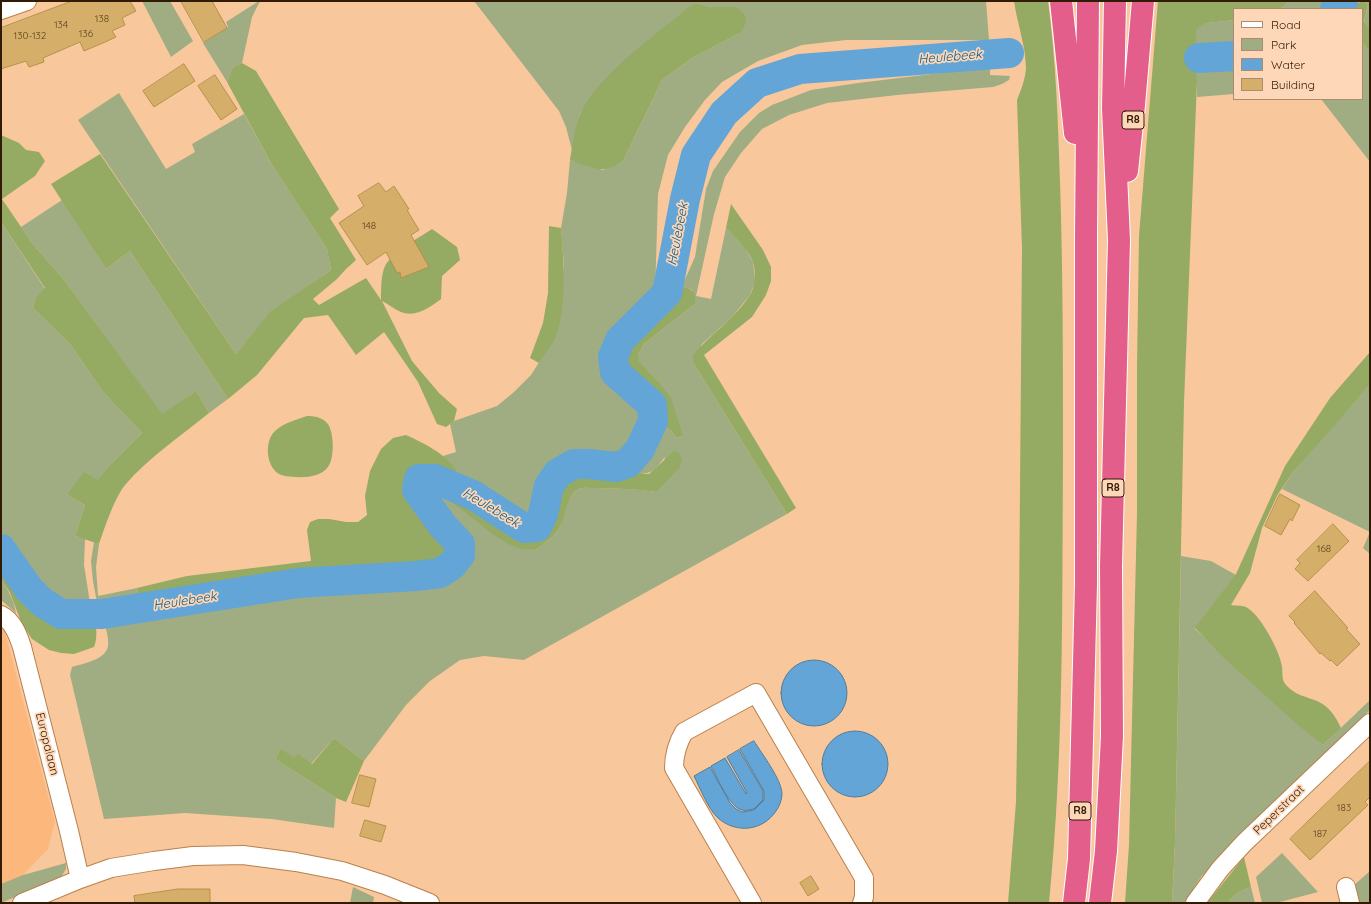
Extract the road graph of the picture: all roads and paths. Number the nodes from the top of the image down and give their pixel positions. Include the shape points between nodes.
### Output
1 (27, 1) edge
2 (1061, 1) edge
3 (1088, 1) edge
4 (1115, 1) edge
5 (1143, 1) edge
6 (1, 10) edge
7 (1086, 236) junction
8 (1119, 240) junction
9 (1, 615) edge
10 (1370, 723) edge
11 (80, 879) junction
12 (22, 903) edge
13 (430, 903) edge
14 (752, 903) edge
15 (862, 903) edge
16 (1074, 903) edge
17 (1100, 903) edge
18 (1195, 903) edge

1 - 6 street
2 - 7 highway, R8
3 - 7 highway, R8
4 - 8 highway, R8 via 1113,108
5 - 8 highway, R8
7 - 16 highway, R8 via 1086,584 1079,859
8 - 17 highway, R8 via 1111,558 1112,736 1106,851
9 - 11 street, Europalaan via 16,631 22,647
10 - 18 street, Peperstraat via 1244,843 1220,869
11 - 12 street
11 - 13 street via 111,868 154,861 193,856 243,855 342,871
14 - 15 street via 674,768 674,757 684,732 756,693 864,878

